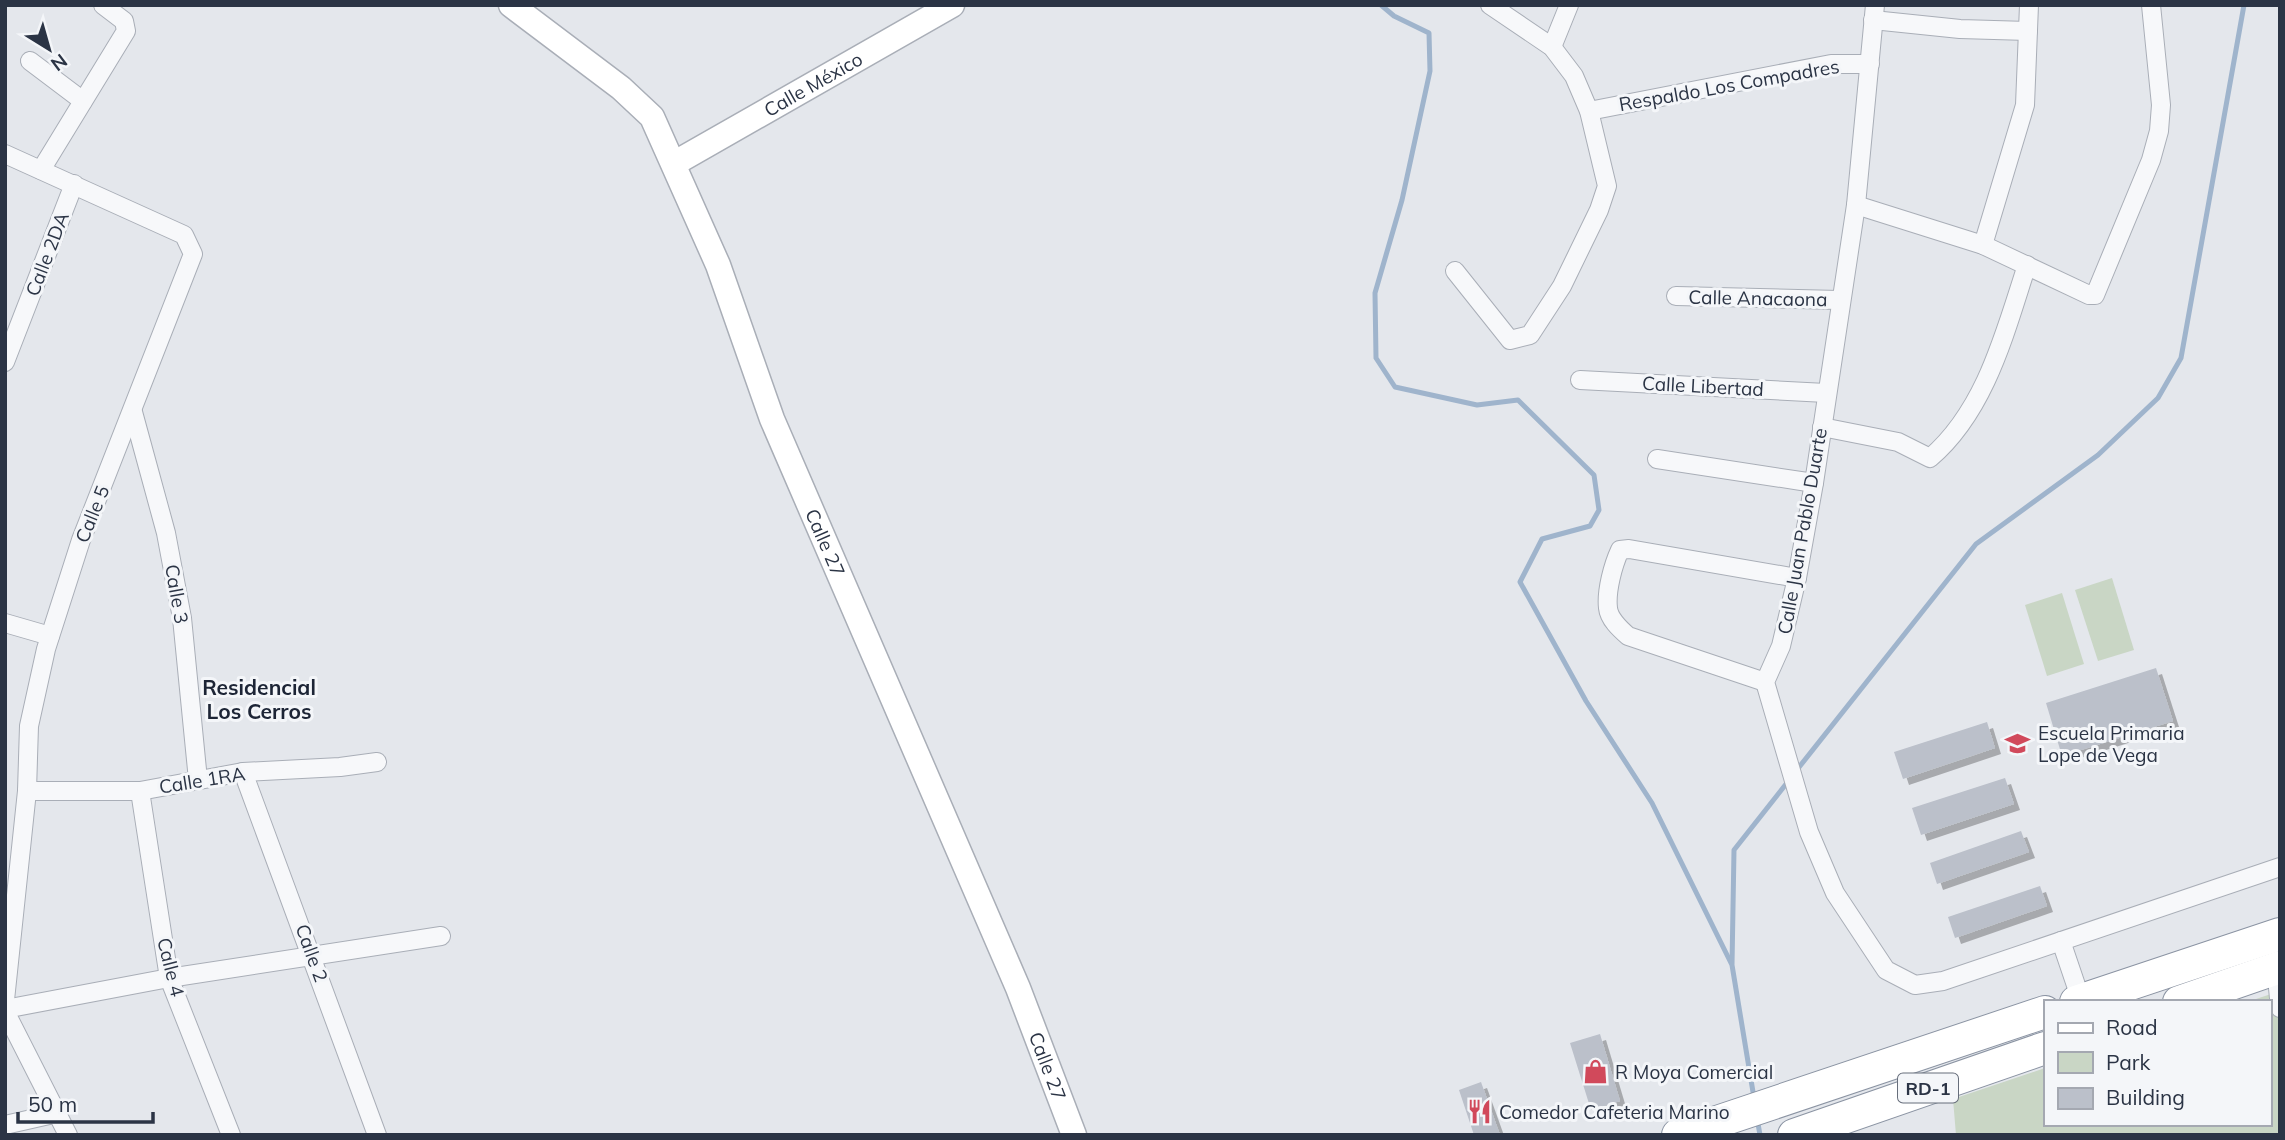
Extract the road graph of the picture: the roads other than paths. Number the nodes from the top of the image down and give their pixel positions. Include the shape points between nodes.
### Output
1 (103, 5) edge
2 (511, 5) edge
3 (953, 5) edge
4 (1490, 5) edge
5 (1569, 5) edge
6 (2029, 5) edge
7 (2151, 5) edge
8 (1874, 13) edge
9 (2028, 31) junction
10 (1552, 47) junction
11 (30, 61) dead end
12 (1870, 64) junction
13 (83, 101) junction
14 (1589, 111) junction
15 (5, 154) edge
16 (675, 163) junction
17 (41, 170) junction
18 (74, 184) junction
19 (1856, 205) junction
20 (1983, 245) junction
21 (2027, 265) junction
22 (1455, 271) dead end
23 (1676, 296) dead end
24 (1839, 300) junction
25 (5, 362) edge
26 (1580, 380) dead end
27 (1826, 393) junction
28 (134, 411) junction
29 (1822, 427) junction
30 (1657, 459) dead end
31 (1814, 483) junction
32 (1797, 579) junction
33 (5, 623) edge
34 (50, 636) junction
35 (1765, 682) junction
36 (377, 761) dead end
37 (243, 772) junction
38 (198, 780) junction
39 (27, 791) junction
40 (140, 791) junction
41 (2280, 867) edge
42 (2280, 934) edge
43 (441, 936) dead end
44 (2061, 941) junction
45 (313, 955) junction
46 (2278, 968) edge
47 (169, 978) junction
48 (5, 1000) edge
49 (2079, 1000) edge
50 (2082, 1000) edge
51 (2185, 1000) edge
52 (2280, 1008) edge
53 (5, 1010) edge
54 (2044, 1012) edge
55 (2044, 1048) edge
56 (58, 1113) junction
57 (5, 1125) edge
58 (1803, 1132) edge
59 (68, 1135) edge
60 (231, 1135) edge
61 (377, 1135) edge
62 (1074, 1135) edge
63 (1678, 1135) edge

1 - 13 street via 124,21 126,31
2 - 16 street, Calle 27 via 653,117
3 - 16 street, Calle México
4 - 10 street
5 - 10 street
6 - 9 street
7 - 21 street via 2161,105 2159,131 2099,291 2089,295
8 - 9 street via 1960,29
8 - 12 street, Calle Juan Pablo Duarte
9 - 20 street via 2025,105
10 - 14 street via 1574,76
11 - 13 street
12 - 14 street, Respaldo Los Compadres via 1831,64
12 - 19 street, Calle Juan Pablo Duarte
13 - 17 street
14 - 22 street via 1607,186 1562,286 1530,335 1510,340
15 - 17 street, Calle 5
16 - 62 street, Calle 27 via 718,265 772,419 1018,988
17 - 18 street, Calle 5
18 - 25 street, Calle 2DA
18 - 28 street, Calle 5 via 184,235 194,254
19 - 20 street
19 - 24 street, Calle Juan Pablo Duarte
20 - 21 street
21 - 29 street via 1996,361 1950,436 1930,458 1898,442
23 - 24 street, Calle Anacaona
24 - 27 street, Calle Juan Pablo Duarte
26 - 27 street, Calle Libertad
27 - 29 street, Calle Juan Pablo Duarte
28 - 34 street, Calle 5 via 80,540
28 - 38 street, Calle 3 via 166,533 182,618
29 - 31 street, Calle Juan Pablo Duarte
30 - 31 street
31 - 32 street, Calle Juan Pablo Duarte
32 - 35 street, Calle Juan Pablo Duarte via 1781,646
32 - 35 street via 1620,551 1608,609 1628,636
33 - 34 street
34 - 39 street, Calle 5 via 29,726
35 - 44 street via 1809,832 1835,893 1886,970 1915,985 1943,981
36 - 37 street, Calle 1RA
37 - 38 street, Calle 1RA
37 - 45 street, Calle 2
38 - 40 street, Calle 1RA
39 - 40 street, Calle 1RA
39 - 48 street, Calle 5
40 - 47 street, Calle 4
41 - 44 street
42 - 50 highway
43 - 45 street
44 - 49 street
45 - 47 street
45 - 61 street, Calle 2
46 - 51 highway
46 - 52 street
47 - 53 street
47 - 60 street, Calle 4
53 - 56 street
54 - 63 highway, RD-1
55 - 58 highway, RD-1
56 - 57 street
56 - 59 street

